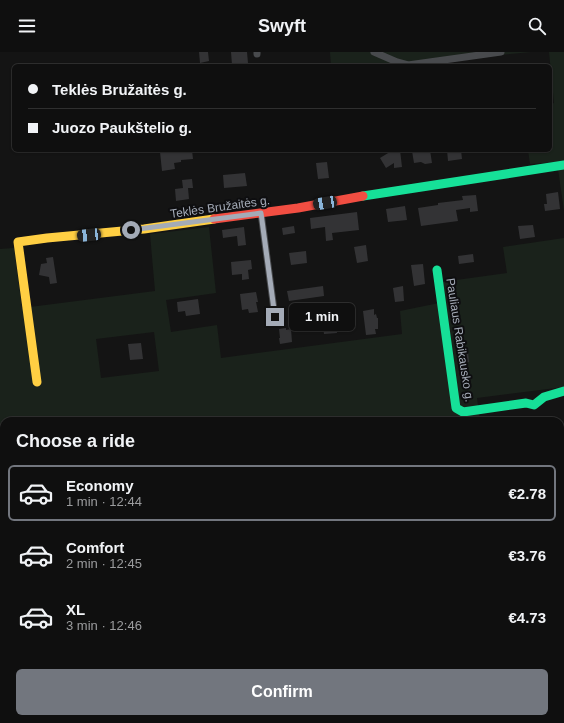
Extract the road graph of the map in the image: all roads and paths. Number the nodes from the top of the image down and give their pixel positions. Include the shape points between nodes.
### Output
1 (374, 52) edge
2 (501, 52) edge
3 (404, 64) edge
4 (415, 64) edge
5 (564, 165) edge
6 (261, 213) junction
7 (437, 270) dead end
8 (275, 317) dead end
9 (37, 382) dead end
10 (564, 391) edge

1 - 3 street
2 - 4 street
5 - 6 street, Teklės Bružaitės g.
6 - 8 street
6 - 9 street, Teklės Bružaitės g. via 144,229 18,242
7 - 10 street, Pauliaus Rabikausko g. via 456,408 463,412 526,403 534,405 549,395

